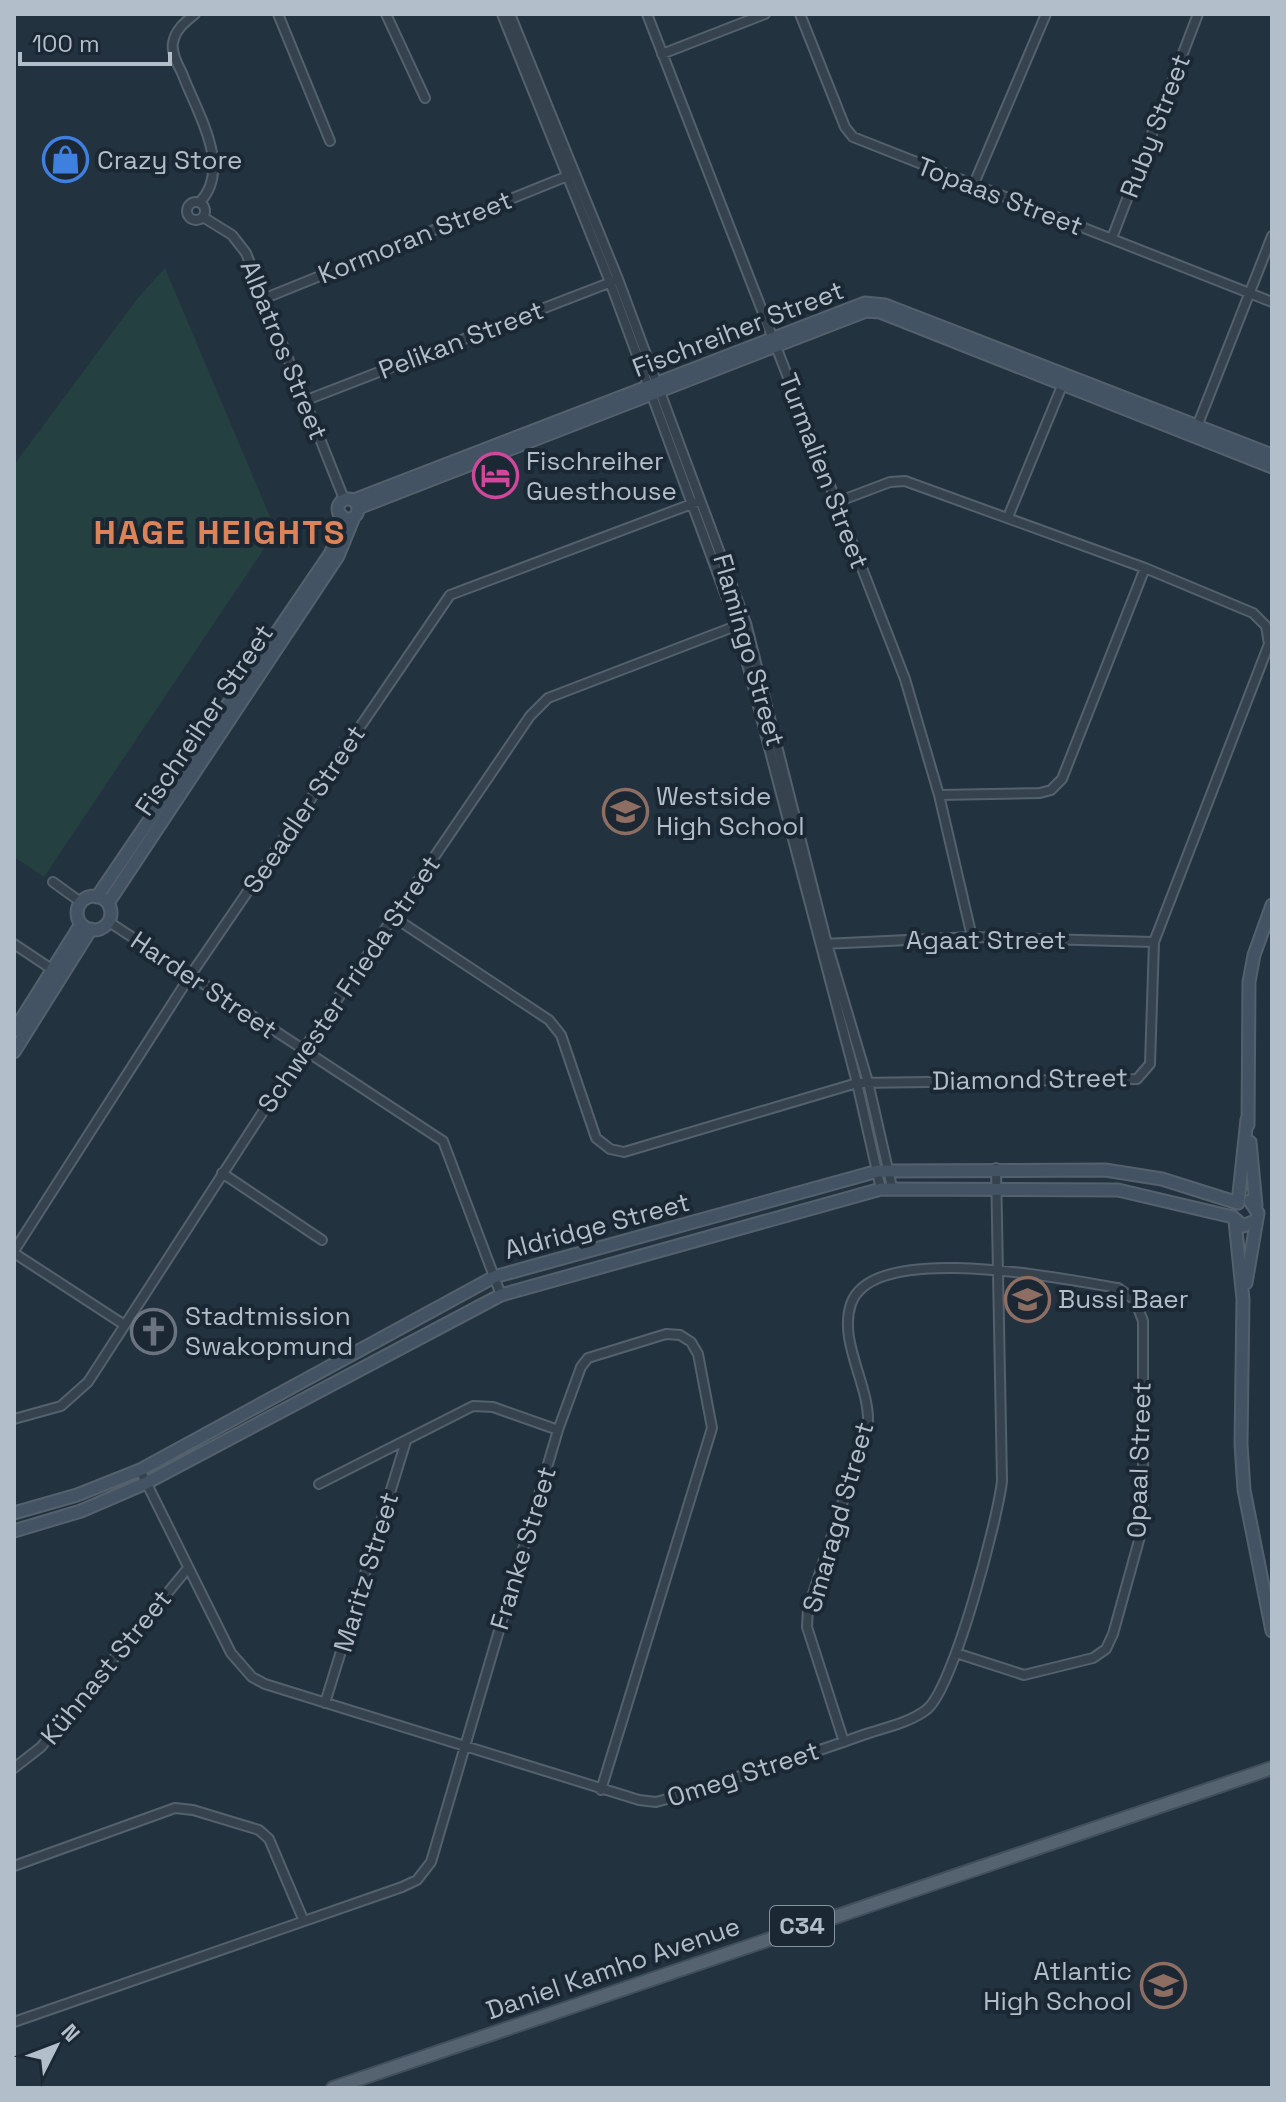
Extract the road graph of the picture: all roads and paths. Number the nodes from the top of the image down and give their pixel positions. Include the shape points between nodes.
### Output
1 (195, 14) edge
2 (278, 14) edge
3 (386, 14) edge
4 (502, 14) edge
5 (510, 14) edge
6 (647, 14) edge
7 (765, 14) edge
8 (800, 14) edge
9 (1046, 14) edge
10 (1198, 14) edge
11 (662, 54) junction
12 (425, 98) dead end
13 (330, 141) dead end
14 (570, 175) junction
15 (973, 186) junction
16 (200, 202) junction
17 (203, 217) junction
18 (1272, 236) edge
19 (1112, 238) junction
20 (614, 280) junction
21 (1249, 293) junction
22 (263, 299) junction
23 (1272, 302) edge
24 (774, 342) junction
25 (1064, 381) junction
26 (656, 390) junction
27 (304, 401) junction
28 (1196, 430) junction
29 (1272, 455) edge
30 (1272, 467) edge
31 (698, 502) junction
32 (837, 502) junction
33 (351, 508) junction
34 (1008, 517) junction
35 (1145, 568) junction
36 (741, 624) junction
37 (939, 795) junction
38 (53, 882) dead end
39 (102, 900) junction
40 (82, 903) junction
41 (1272, 905) edge
42 (395, 918) junction
43 (109, 922) junction
44 (86, 927) junction
45 (972, 937) junction
46 (1154, 942) junction
47 (14, 944) edge
48 (822, 944) junction
49 (59, 974) junction
50 (190, 976) junction
51 (14, 1031) edge
52 (303, 1050) junction
53 (14, 1052) edge
54 (868, 1082) junction
55 (857, 1083) junction
56 (1247, 1119) junction
57 (996, 1168) junction
58 (883, 1170) junction
59 (222, 1173) junction
60 (886, 1188) junction
61 (997, 1188) junction
62 (1238, 1203) junction
63 (1256, 1205) junction
64 (1234, 1219) junction
65 (1255, 1221) junction
66 (322, 1240) dead end
67 (14, 1252) edge
68 (997, 1270) junction
69 (494, 1277) junction
70 (501, 1295) junction
71 (1243, 1299) junction
72 (123, 1324) junction
73 (14, 1419) edge
74 (558, 1430) junction
75 (406, 1441) junction
76 (140, 1470) junction
77 (146, 1483) junction
78 (319, 1484) dead end
79 (17, 1512) edge
80 (20, 1530) edge
81 (188, 1568) junction
82 (1272, 1631) edge
83 (956, 1653) junction
84 (325, 1703) junction
85 (844, 1742) junction
86 (463, 1745) junction
87 (17, 1765) edge
88 (1272, 1768) edge
89 (601, 1790) junction
90 (14, 1866) edge
91 (303, 1919) junction
92 (14, 2022) edge
93 (333, 2088) edge

1 - 16 street via 178,28 172,50 216,171
2 - 13 street
3 - 12 street
4 - 14 street
5 - 14 street
6 - 11 street, Turmalien Street
7 - 11 street
8 - 15 street, Topaas Street via 853,137
9 - 15 street
10 - 19 street, Ruby Street
11 - 24 street, Turmalien Street
14 - 20 street, Flamingo Street
14 - 22 street, Kormoran Street
15 - 19 street, Topaas Street
16 - 17 street via 206,211
16 - 17 street via 186,210 192,219
17 - 22 street, Albatros Street via 232,235 246,253
18 - 21 street
19 - 21 street, Topaas Street
20 - 26 street, Flamingo Street
20 - 27 street, Pelikan Street
21 - 23 street, Topaas Street
21 - 28 street
22 - 27 street, Albatros Street
24 - 25 street, Fischreiher Street via 865,303 885,305
24 - 26 street, Fischreiher Street
24 - 32 street, Turmalien Street
25 - 28 street, Fischreiher Street
25 - 34 street
26 - 31 street, Flamingo Street
26 - 33 street, Fischreiher Street
27 - 33 street, Albatros Street
28 - 29 street, Fischreiher Street
28 - 30 street, Fischreiher Street
31 - 36 street, Flamingo Street
31 - 50 street, Seeadler Street via 450,595
32 - 34 street, Diamond Street via 905,481
32 - 37 street, Turmalien Street via 905,679
33 - 39 street, Fischreiher Street via 330,554
34 - 35 street, Diamond Street
35 - 37 street via 1062,779 1040,793
35 - 46 street, Diamond Street via 1253,613 1266,626 1269,644
36 - 42 street, Schwester Frieda Street via 548,698 530,716
36 - 48 street, Flamingo Street
37 - 45 street, Turmalien Street
38 - 40 street
39 - 40 street
39 - 43 street via 111,912
40 - 44 street via 78,915
41 - 56 street via 1249,982
42 - 52 street, Schwester Frieda Street
42 - 55 street, Diamond Street via 549,1020 561,1035 596,1138 610,1149 624,1152
43 - 44 street via 99,930
43 - 50 street, Harder Street
44 - 49 street
45 - 46 street, Agaat Street
45 - 48 street, Agaat Street
46 - 54 street, Diamond Street via 1150,1064 1137,1079
47 - 49 street
48 - 54 street, Flamingo Street
48 - 55 street, Flamingo Street
49 - 51 street
49 - 53 street
50 - 52 street, Harder Street
50 - 67 street, Seeadler Street
52 - 59 street, Schwester Frieda Street
52 - 69 street, Harder Street via 443,1141
54 - 55 street, Diamond Street
54 - 58 street, Flamingo Street
55 - 58 street, Flamingo Street
56 - 62 street
56 - 63 street
57 - 58 street, Aldridge Street
57 - 61 street, Omeg Street
57 - 62 street, Aldridge Street via 1135,1173
58 - 60 street, Flamingo Street
58 - 69 street, Aldridge Street
59 - 66 street
59 - 72 street, Schwester Frieda Street
60 - 61 street, Aldridge Street
60 - 70 street, Aldridge Street
61 - 64 street, Aldridge Street via 1118,1190
61 - 68 street, Omeg Street
62 - 63 street
62 - 64 street
63 - 65 street
64 - 65 street via 1247,1226
64 - 71 street
65 - 71 street
67 - 72 street
68 - 83 street, Omeg Street via 1000,1503
68 - 83 street, Opaal Street via 1118,1288 1135,1300 1143,1321 1141,1533 1113,1634 1106,1649 1093,1658 1024,1675
68 - 85 street, Smaragd Street via 887,1273 865,1284 851,1302 848,1323 869,1408 868,1424 808,1609 807,1627
69 - 70 street, Harder Street
69 - 76 street, Aldridge Street
70 - 77 street, Aldridge Street
71 - 82 street via 1244,1490
72 - 73 street, Schwester Frieda Street via 73,1399
74 - 75 street, Maritz Street via 493,1407 473,1406
74 - 86 street, Franke Street
74 - 89 street, Franke Street via 588,1358 666,1334 691,1342 712,1428
75 - 78 street, Maritz Street
75 - 84 street, Maritz Street
76 - 77 street, Omeg Street
76 - 79 street, Aldridge Street
77 - 80 street, Aldridge Street
77 - 81 street, Omeg Street
79 - 80 street
81 - 84 street, Omeg Street via 231,1653 252,1677
81 - 87 street, Kühnast Street via 41,1747
83 - 85 street, Omeg Street via 927,1709
84 - 86 street, Omeg Street
85 - 89 street, Omeg Street via 656,1802
86 - 89 street, Omeg Street
86 - 91 street, Franke Street via 423,1875 402,1887
88 - 93 main road, Daniel Kamho Avenue / C34
90 - 91 street via 184,1808 259,1830 269,1839
91 - 92 street, Franke Street

